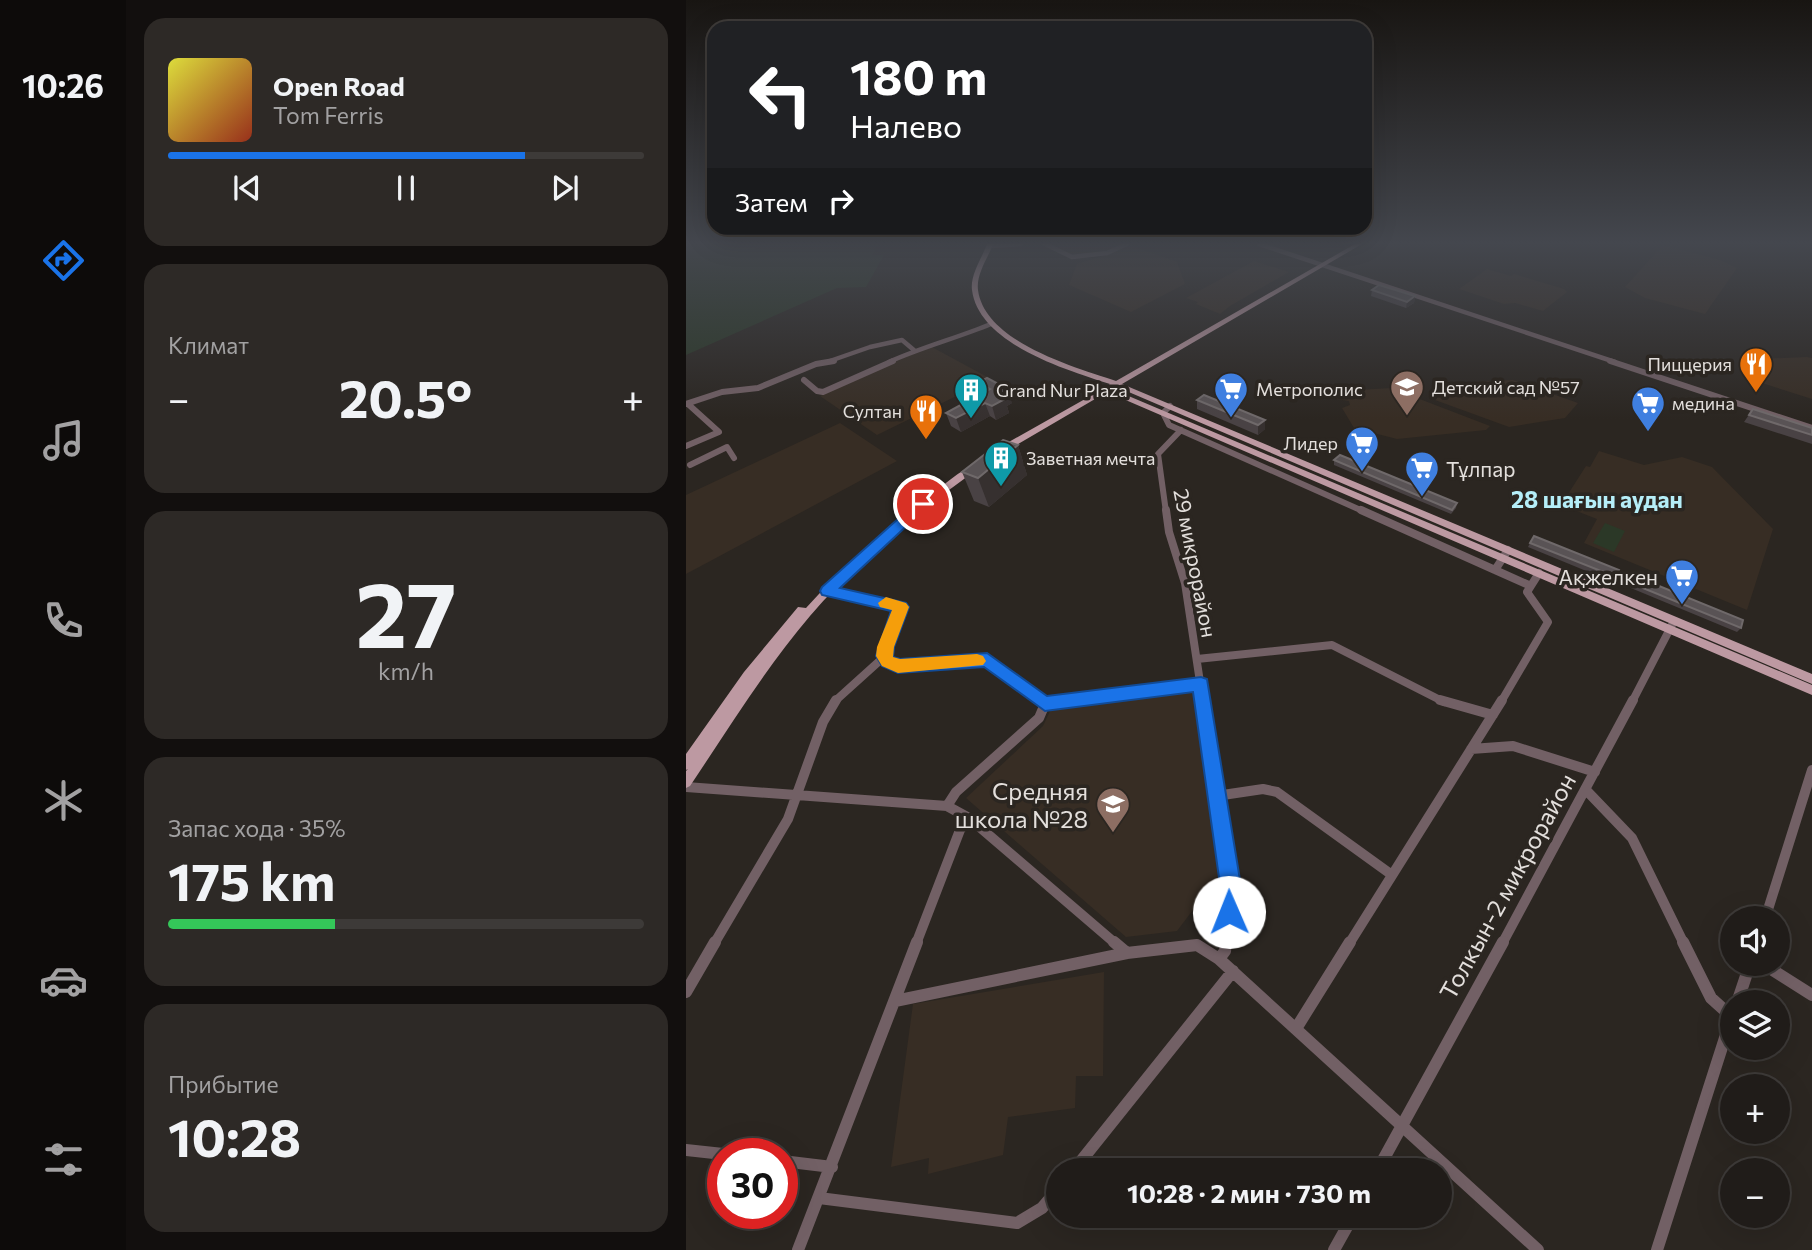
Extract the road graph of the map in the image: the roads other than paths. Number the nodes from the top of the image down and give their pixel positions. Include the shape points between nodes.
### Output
1 (978, 302) edge
2 (1254, 302) edge
3 (1435, 302) edge
4 (991, 324) junction
5 (915, 351) junction
6 (804, 380) dead end
7 (1109, 386) junction
8 (687, 404) edge
9 (1167, 410) junction
10 (1812, 428) edge
11 (1181, 430) junction
12 (719, 432) junction
13 (686, 446) edge
14 (727, 447) junction
15 (734, 458) dead end
16 (687, 464) edge
17 (1505, 554) junction
18 (1495, 570) junction
19 (1539, 573) junction
20 (1531, 586) junction
21 (825, 590) junction
22 (1672, 625) junction
23 (885, 656) junction
24 (1197, 659) junction
25 (1812, 679) edge
26 (1201, 684) junction
27 (1812, 690) edge
28 (1045, 704) junction
29 (1493, 715) junction
30 (1471, 749) junction
31 (686, 764) edge
32 (1812, 770) edge
33 (1595, 772) junction
34 (686, 784) edge
35 (1586, 790) junction
36 (797, 794) junction
37 (1216, 796) junction
38 (947, 806) junction
39 (969, 818) junction
40 (1392, 875) junction
41 (1769, 906) edge
42 (1127, 953) junction
43 (1219, 959) junction
44 (1233, 971) junction
45 (1782, 976) edge
46 (686, 992) edge
47 (1812, 995) edge
48 (895, 1001) junction
49 (1720, 1006) edge
50 (1297, 1027) junction
51 (1720, 1053) edge
52 (1402, 1124) junction
53 (686, 1150) edge
54 (707, 1152) edge
55 (1083, 1158) edge
56 (1384, 1158) edge
57 (798, 1163) edge
58 (832, 1167) junction
59 (819, 1198) junction
60 (1046, 1203) edge
61 (1346, 1228) edge
62 (798, 1250) edge
63 (1334, 1250) edge
64 (1538, 1250) edge
65 (1657, 1250) edge

1 - 4 main road
2 - 7 main road
3 - 10 street
4 - 5 street
4 - 7 main road via 1019,344
5 - 6 street via 823,391
5 - 8 street via 902,340 870,347 758,388 722,392
7 - 9 main road
7 - 21 main road via 985,458 923,504
8 - 12 street
9 - 11 street via 1169,425
9 - 17 main road
11 - 18 street
11 - 24 street, 29 микрорайон via 1158,454 1169,532 1185,583
12 - 13 street
12 - 14 street
14 - 15 street
14 - 16 street
17 - 18 street
17 - 19 main road
17 - 22 main road
18 - 20 street
19 - 20 street
19 - 22 main road
20 - 29 street via 1527,592 1548,622
21 - 23 street via 901,607
21 - 31 main road via 780,634
21 - 34 main road via 761,673
22 - 25 main road
22 - 27 main road
22 - 33 street, Толкын-2 микрорайон
23 - 28 street via 898,666 987,660
23 - 36 street via 835,701
24 - 26 street, 29 микрорайон
24 - 29 street via 1332,645 1443,702
26 - 28 street
26 - 37 street, 29 микрорайон
28 - 38 street via 1039,718 956,792
29 - 30 street
30 - 33 street via 1513,746
30 - 40 street
32 - 41 street
33 - 35 street, Толкын-2 микрорайон
34 - 36 street
35 - 49 street via 1632,838 1711,998
35 - 52 street, Толкын-2 микрорайон
36 - 38 street
36 - 46 street via 788,819
37 - 40 street via 1262,789 1277,792
37 - 43 street, 29 микрорайон via 1231,892 1225,951
38 - 39 street
39 - 42 street
39 - 48 street via 960,830
40 - 50 street
42 - 43 street via 1197,945
42 - 48 street
43 - 44 street
44 - 50 street
44 - 55 street
45 - 47 street
48 - 58 street
50 - 52 street
51 - 65 street
52 - 56 street, Толкын-2 микрорайон
52 - 64 street
53 - 54 street
57 - 58 street
58 - 59 street
59 - 60 street via 1017,1223
59 - 62 street
61 - 63 street

